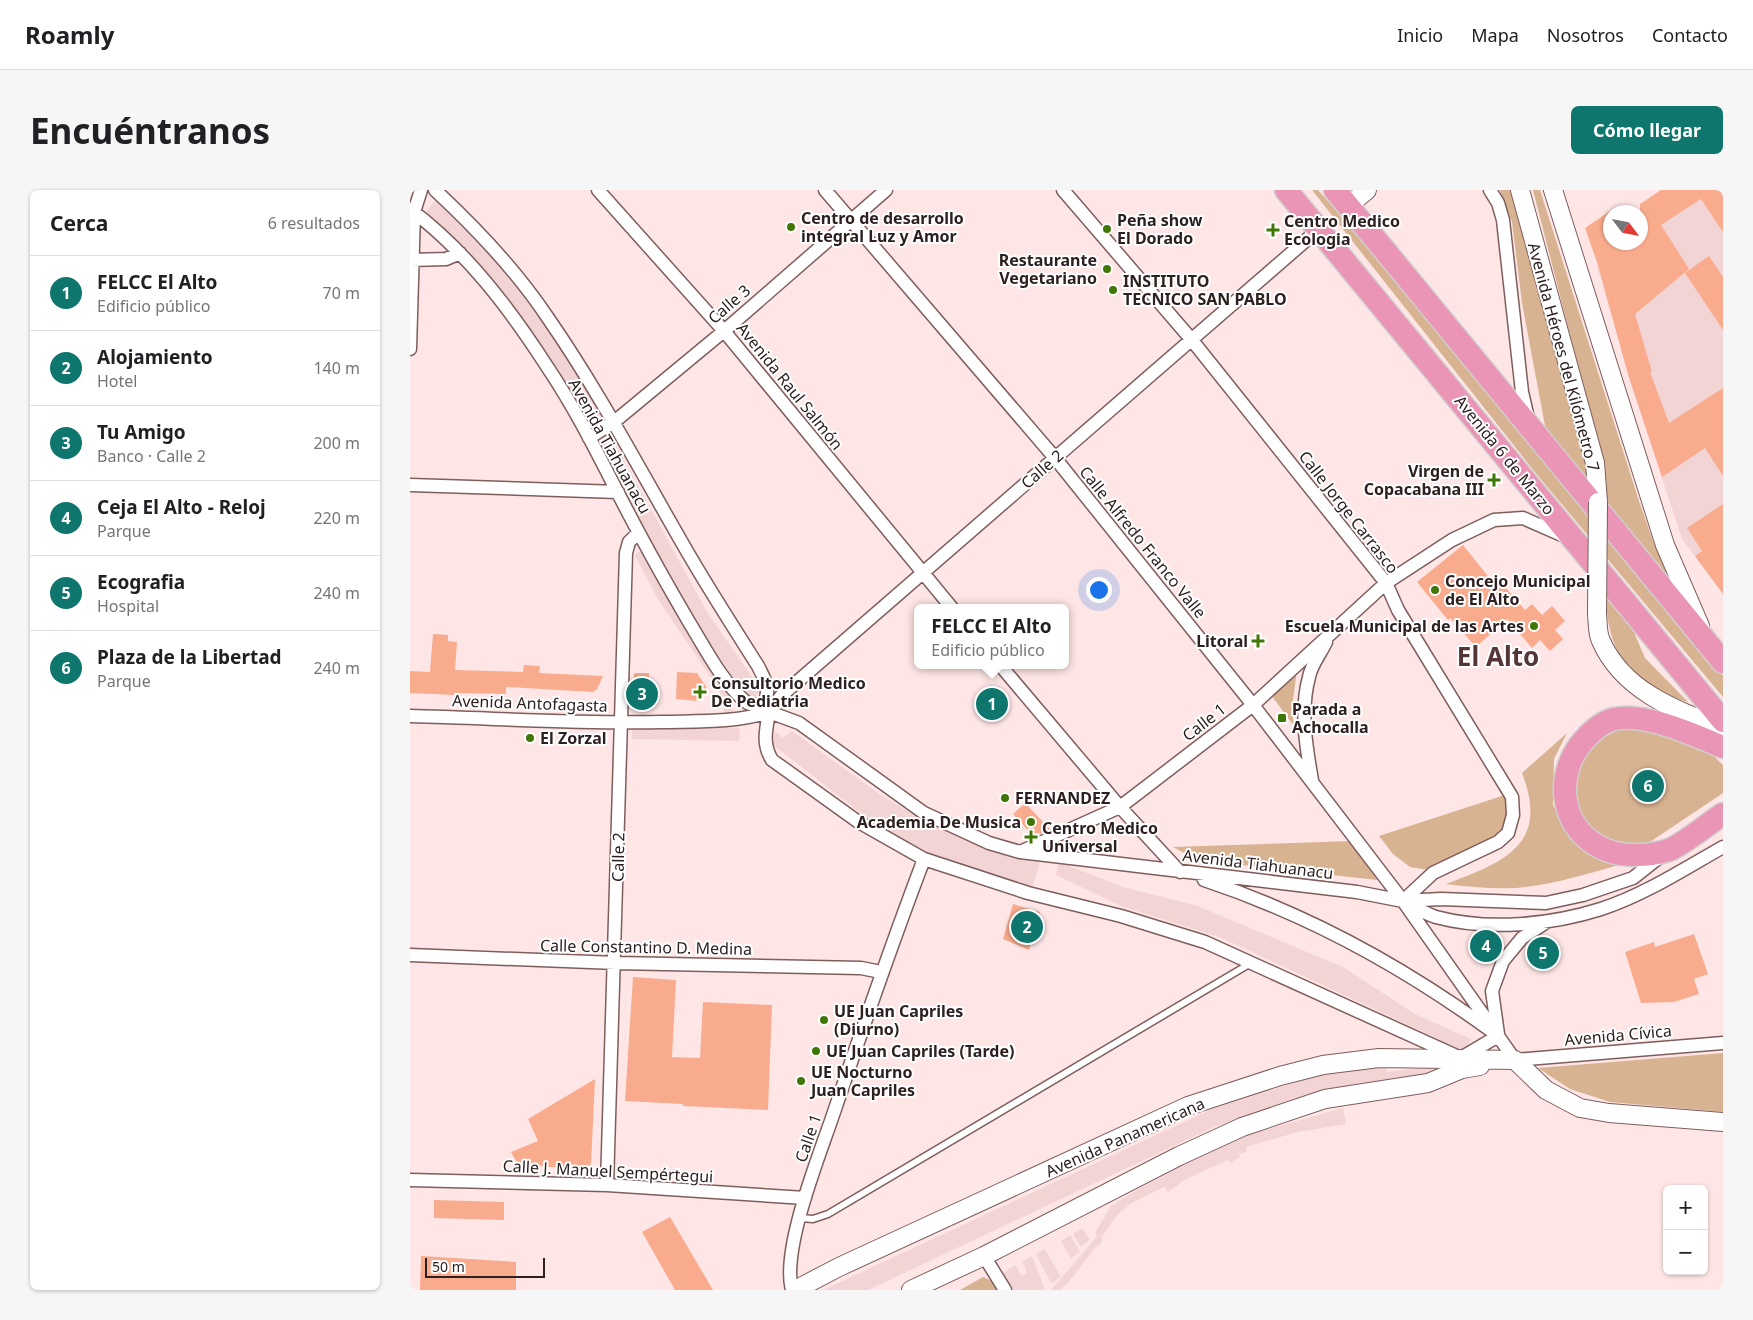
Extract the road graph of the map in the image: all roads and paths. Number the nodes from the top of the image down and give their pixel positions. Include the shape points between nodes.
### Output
1 (421, 190) edge
2 (435, 190) edge
3 (598, 190) edge
4 (825, 190) edge
5 (886, 190) edge
6 (1063, 190) edge
7 (1286, 190) edge
8 (1366, 190) edge
9 (1490, 190) edge
10 (1520, 190) edge
11 (1552, 190) edge
12 (1342, 198) edge
13 (412, 211) edge
14 (850, 220) junction
15 (1319, 228) junction
16 (460, 253) junction
17 (411, 260) edge
18 (724, 331) junction
19 (1191, 339) junction
20 (410, 349) edge
21 (614, 422) junction
22 (1532, 430) junction
23 (589, 438) junction
24 (1055, 458) junction
25 (410, 485) edge
26 (618, 492) junction
27 (638, 533) junction
28 (1577, 543) junction
29 (922, 573) junction
30 (1386, 583) junction
31 (949, 604) edge
32 (1330, 634) junction
33 (1708, 645) junction
34 (1723, 662) edge
35 (1003, 669) edge
36 (1253, 704) junction
37 (766, 708) junction
38 (410, 716) edge
39 (1723, 721) edge
40 (621, 723) junction
41 (1723, 728) edge
42 (1723, 747) edge
43 (1312, 782) junction
44 (1120, 807) junction
45 (1723, 814) edge
46 (1723, 847) edge
47 (1670, 849) junction
48 (1020, 852) junction
49 (924, 859) junction
50 (1178, 871) junction
51 (1403, 901) junction
52 (1549, 920) junction
53 (410, 955) edge
54 (616, 963) junction
55 (1252, 963) junction
56 (881, 972) junction
57 (1498, 1036) junction
58 (1723, 1044) edge
59 (1460, 1058) junction
60 (1515, 1060) junction
61 (1723, 1122) edge
62 (410, 1180) edge
63 (607, 1185) junction
64 (805, 1198) junction
65 (800, 1218) junction
66 (984, 1256) junction
67 (916, 1289) edge
68 (794, 1290) edge
69 (1005, 1290) edge

1 - 13 street
2 - 21 street, Avenida Tiahuanacu via 476,228 548,317
3 - 18 street, Avenida Raul Salmón
4 - 14 street, Calle Alfredo Franco Valle
5 - 14 street, Calle 3
6 - 19 street, Calle Jorge Carrasco
7 - 15 highway, Avenida 6 de Marzo
8 - 12 street
9 - 22 street via 1503,220 1522,392
10 - 41 street, Avenida Héroes del Kilómetro 7, bridge via 1595,463 1600,639 1616,666 1632,684 1652,698
11 - 33 street via 1665,545
12 - 22 highway
13 - 16 street, Avenida Tiahuanacu
13 - 17 street
14 - 18 street, Calle 3
14 - 24 street, Calle Alfredo Franco Valle
15 - 19 street, Calle 2
15 - 28 highway, Avenida 6 de Marzo
16 - 17 street via 446,258
16 - 23 street, Avenida Tiahuanacu via 512,315 549,369
17 - 20 street
18 - 21 street, Calle 3
18 - 29 street, Avenida Raul Salmón
19 - 24 street, Calle 2
19 - 30 street, Calle Jorge Carrasco
21 - 23 street, Calle 3
21 - 37 street, Avenida Tiahuanacu via 688,553 758,666 768,685
22 - 33 highway
23 - 26 street, Avenida Tiahuanacu
24 - 29 street, Calle 2
24 - 36 street, Calle Alfredo Franco Valle
25 - 26 street
26 - 27 street, Avenida Tiahuanacu
27 - 37 street, Avenida Tiahuanacu via 729,684 747,703
27 - 40 street, Calle 2 via 629,542 626,553
28 - 30 street, Calle 1 via 1523,518 1494,520 1452,540
28 - 39 highway, Avenida 6 de Marzo
29 - 31 street, Avenida Raul Salmón
29 - 37 street, Calle 2
30 - 32 street, Calle 1
30 - 51 street, Calle Jorge Carrasco via 1398,610 1512,796 1513,815 1508,833 1498,842 1433,873
32 - 36 street, Calle 1
32 - 43 street via 1309,676 1305,708 1306,749
33 - 34 highway
35 - 44 street
36 - 43 street, Calle Alfredo Franco Valle
36 - 44 street, Calle 1
37 - 40 street, Avenida Antofagasta via 750,718
37 - 48 street, Avenida Tiahuanacu via 799,723 924,813 981,840
37 - 49 street via 765,741 772,760 857,821
38 - 40 street, Avenida Antofagasta
40 - 54 street, Calle 2
42 - 47 highway via 1647,719 1614,719 1593,729 1576,748 1564,775 1565,798 1581,834 1596,846 1616,853 1635,856
43 - 51 street, Calle Alfredo Franco Valle
44 - 48 street, Calle 1
44 - 50 street
45 - 47 highway
46 - 52 street via 1654,886 1602,908
47 - 51 street via 1633,878 1583,895 1546,903 1441,899
48 - 50 street, Avenida Tiahuanacu
49 - 55 street via 1028,893 1167,929
49 - 56 street, Calle 1
50 - 51 street, Avenida Tiahuanacu via 1357,892
50 - 57 street via 1235,890 1346,939 1398,968
51 - 52 street via 1436,916 1483,924
51 - 57 street, Calle Alfredo Franco Valle
52 - 57 street via 1522,938 1503,961 1492,990
53 - 54 street, Calle Constantino D. Medina
54 - 56 street, Calle Constantino D. Medina via 861,968
54 - 63 street, Calle 2
55 - 59 street
55 - 65 lane via 828,1214 813,1219
56 - 64 street, Calle 1
57 - 59 street
57 - 60 street, Calle Alfredo Franco Valle
58 - 60 street, Avenida Cívica
59 - 60 street, Avenida Panamericana
59 - 68 street, Avenida Panamericana via 1379,1058 1323,1065 1188,1106
60 - 61 street via 1546,1090 1580,1108
60 - 66 street via 1462,1069 1428,1084 1325,1099 1242,1127
62 - 63 street, Calle J. Manuel Sempértegui
63 - 64 street, Calle J. Manuel Sempértegui
64 - 65 street, Calle 1
65 - 68 street, Calle 1 via 789,1268
66 - 67 street
66 - 69 street

